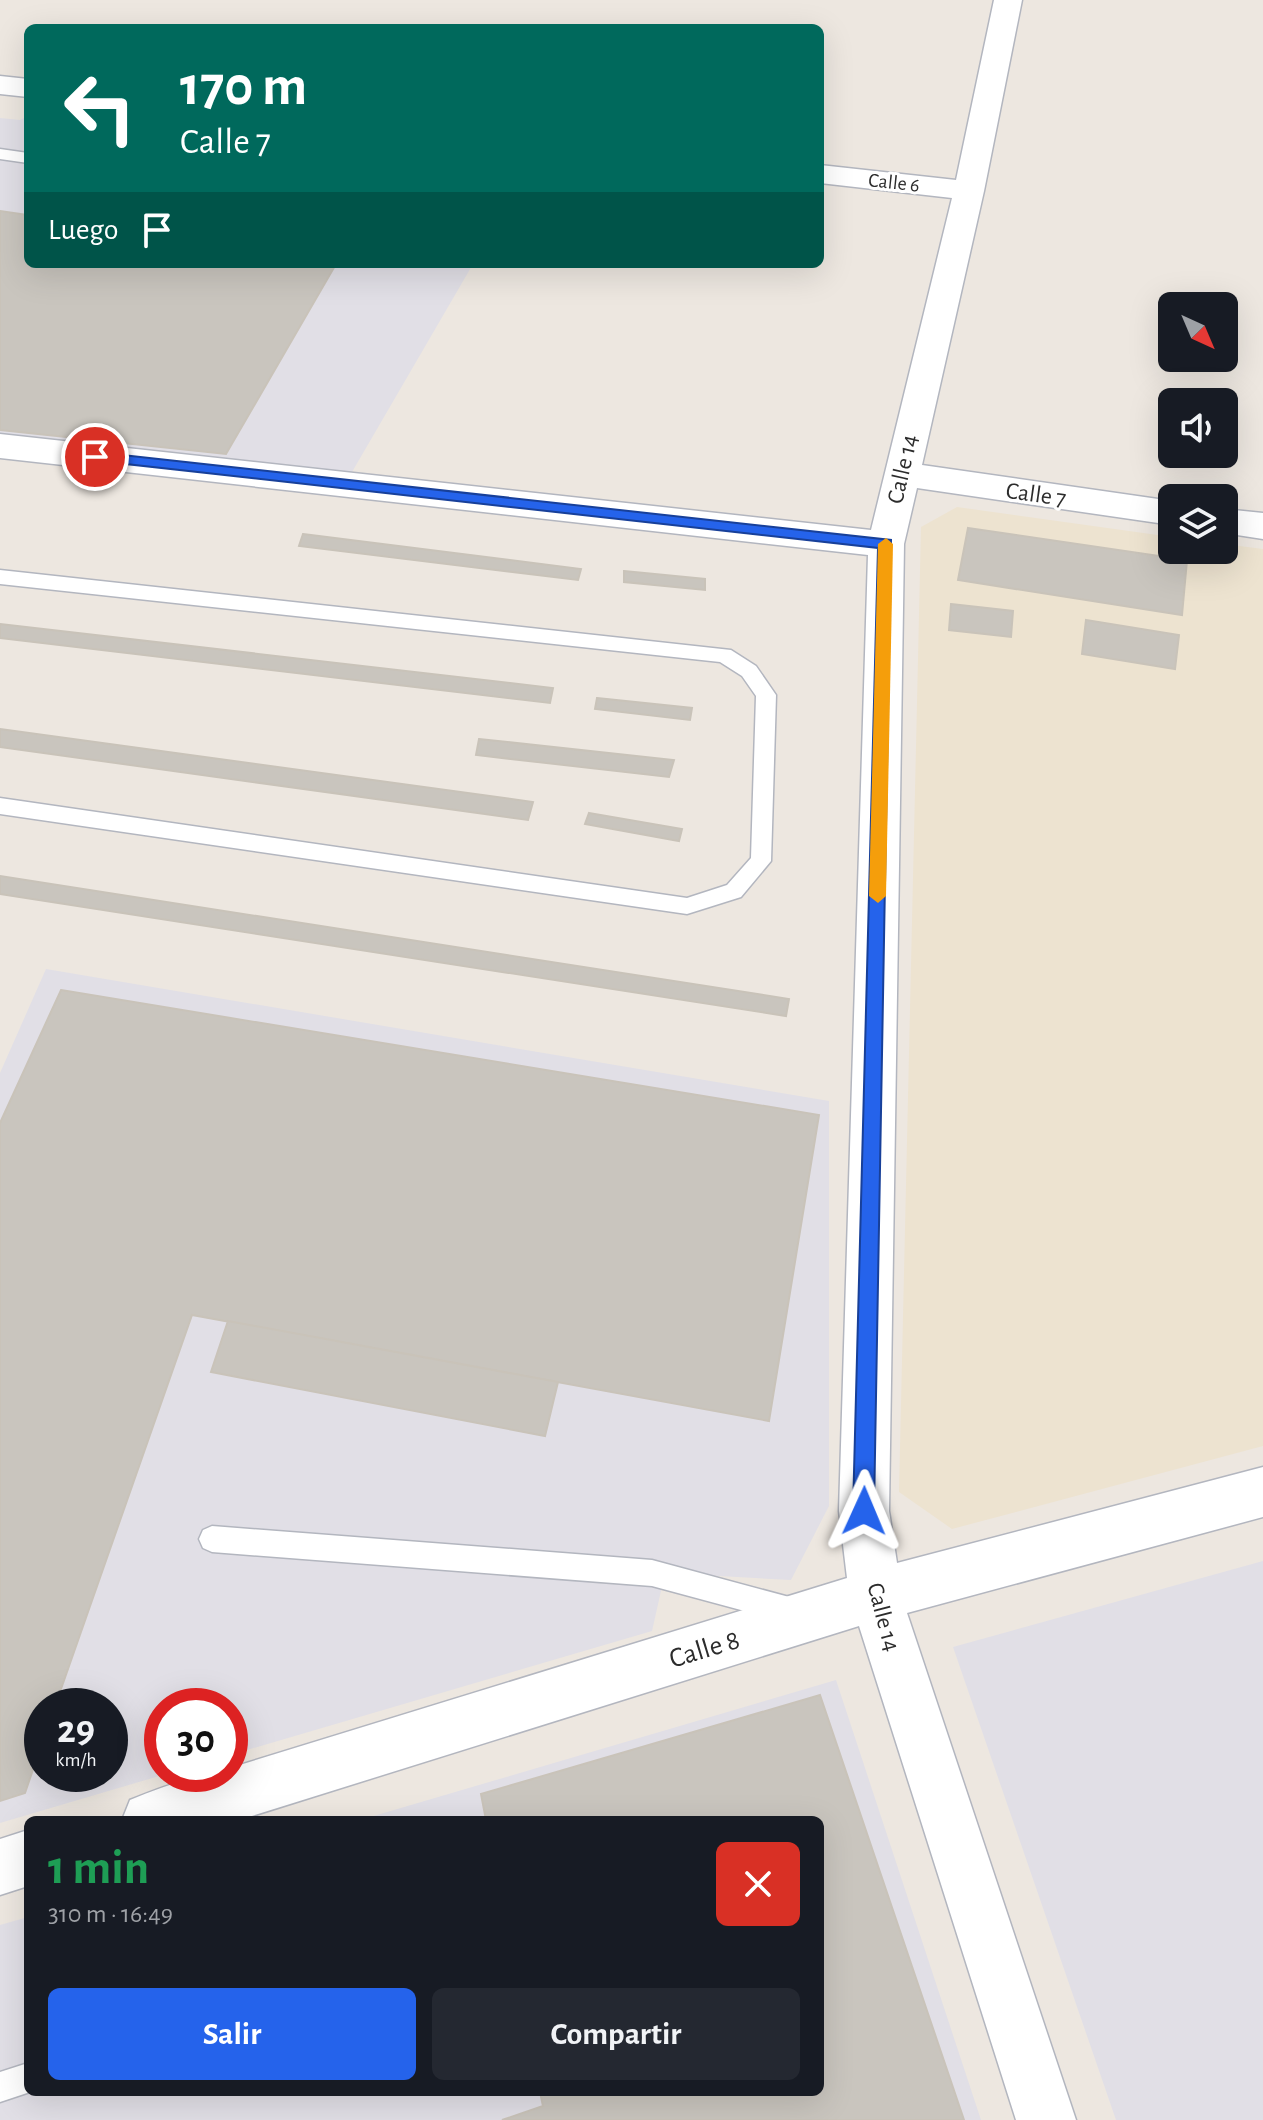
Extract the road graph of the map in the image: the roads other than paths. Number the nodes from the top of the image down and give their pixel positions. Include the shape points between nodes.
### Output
1 (1008, 0) edge
2 (0, 85) edge
3 (24, 88) edge
4 (0, 154) edge
5 (24, 157) edge
6 (824, 174) edge
7 (939, 187) junction
8 (0, 446) edge
9 (901, 474) junction
10 (1158, 511) edge
11 (1238, 523) edge
12 (1263, 526) edge
13 (886, 544) junction
14 (0, 577) edge
15 (0, 806) edge
16 (1263, 1492) edge
17 (212, 1539) dead end
18 (875, 1595) junction
19 (809, 1615) junction
20 (163, 1816) edge
21 (24, 1859) edge
22 (0, 1867) edge
23 (24, 2079) edge
24 (0, 2087) edge
25 (1046, 2120) edge

1 - 7 street, Calle 14
2 - 3 street
4 - 5 lane
6 - 7 street
7 - 9 street, Calle 14
8 - 13 street
9 - 10 street, Calle 7
9 - 13 street, Calle 14
11 - 12 street
13 - 18 street, Calle 14 via 864,1511
14 - 15 lane via 724,655 749,671 766,695 761,861 734,891 687,906
16 - 18 street, Calle 8
17 - 19 lane via 652,1573
18 - 19 street, Calle 8
18 - 25 street, Calle 14
19 - 20 street, Calle 8
21 - 22 street
23 - 24 lane

